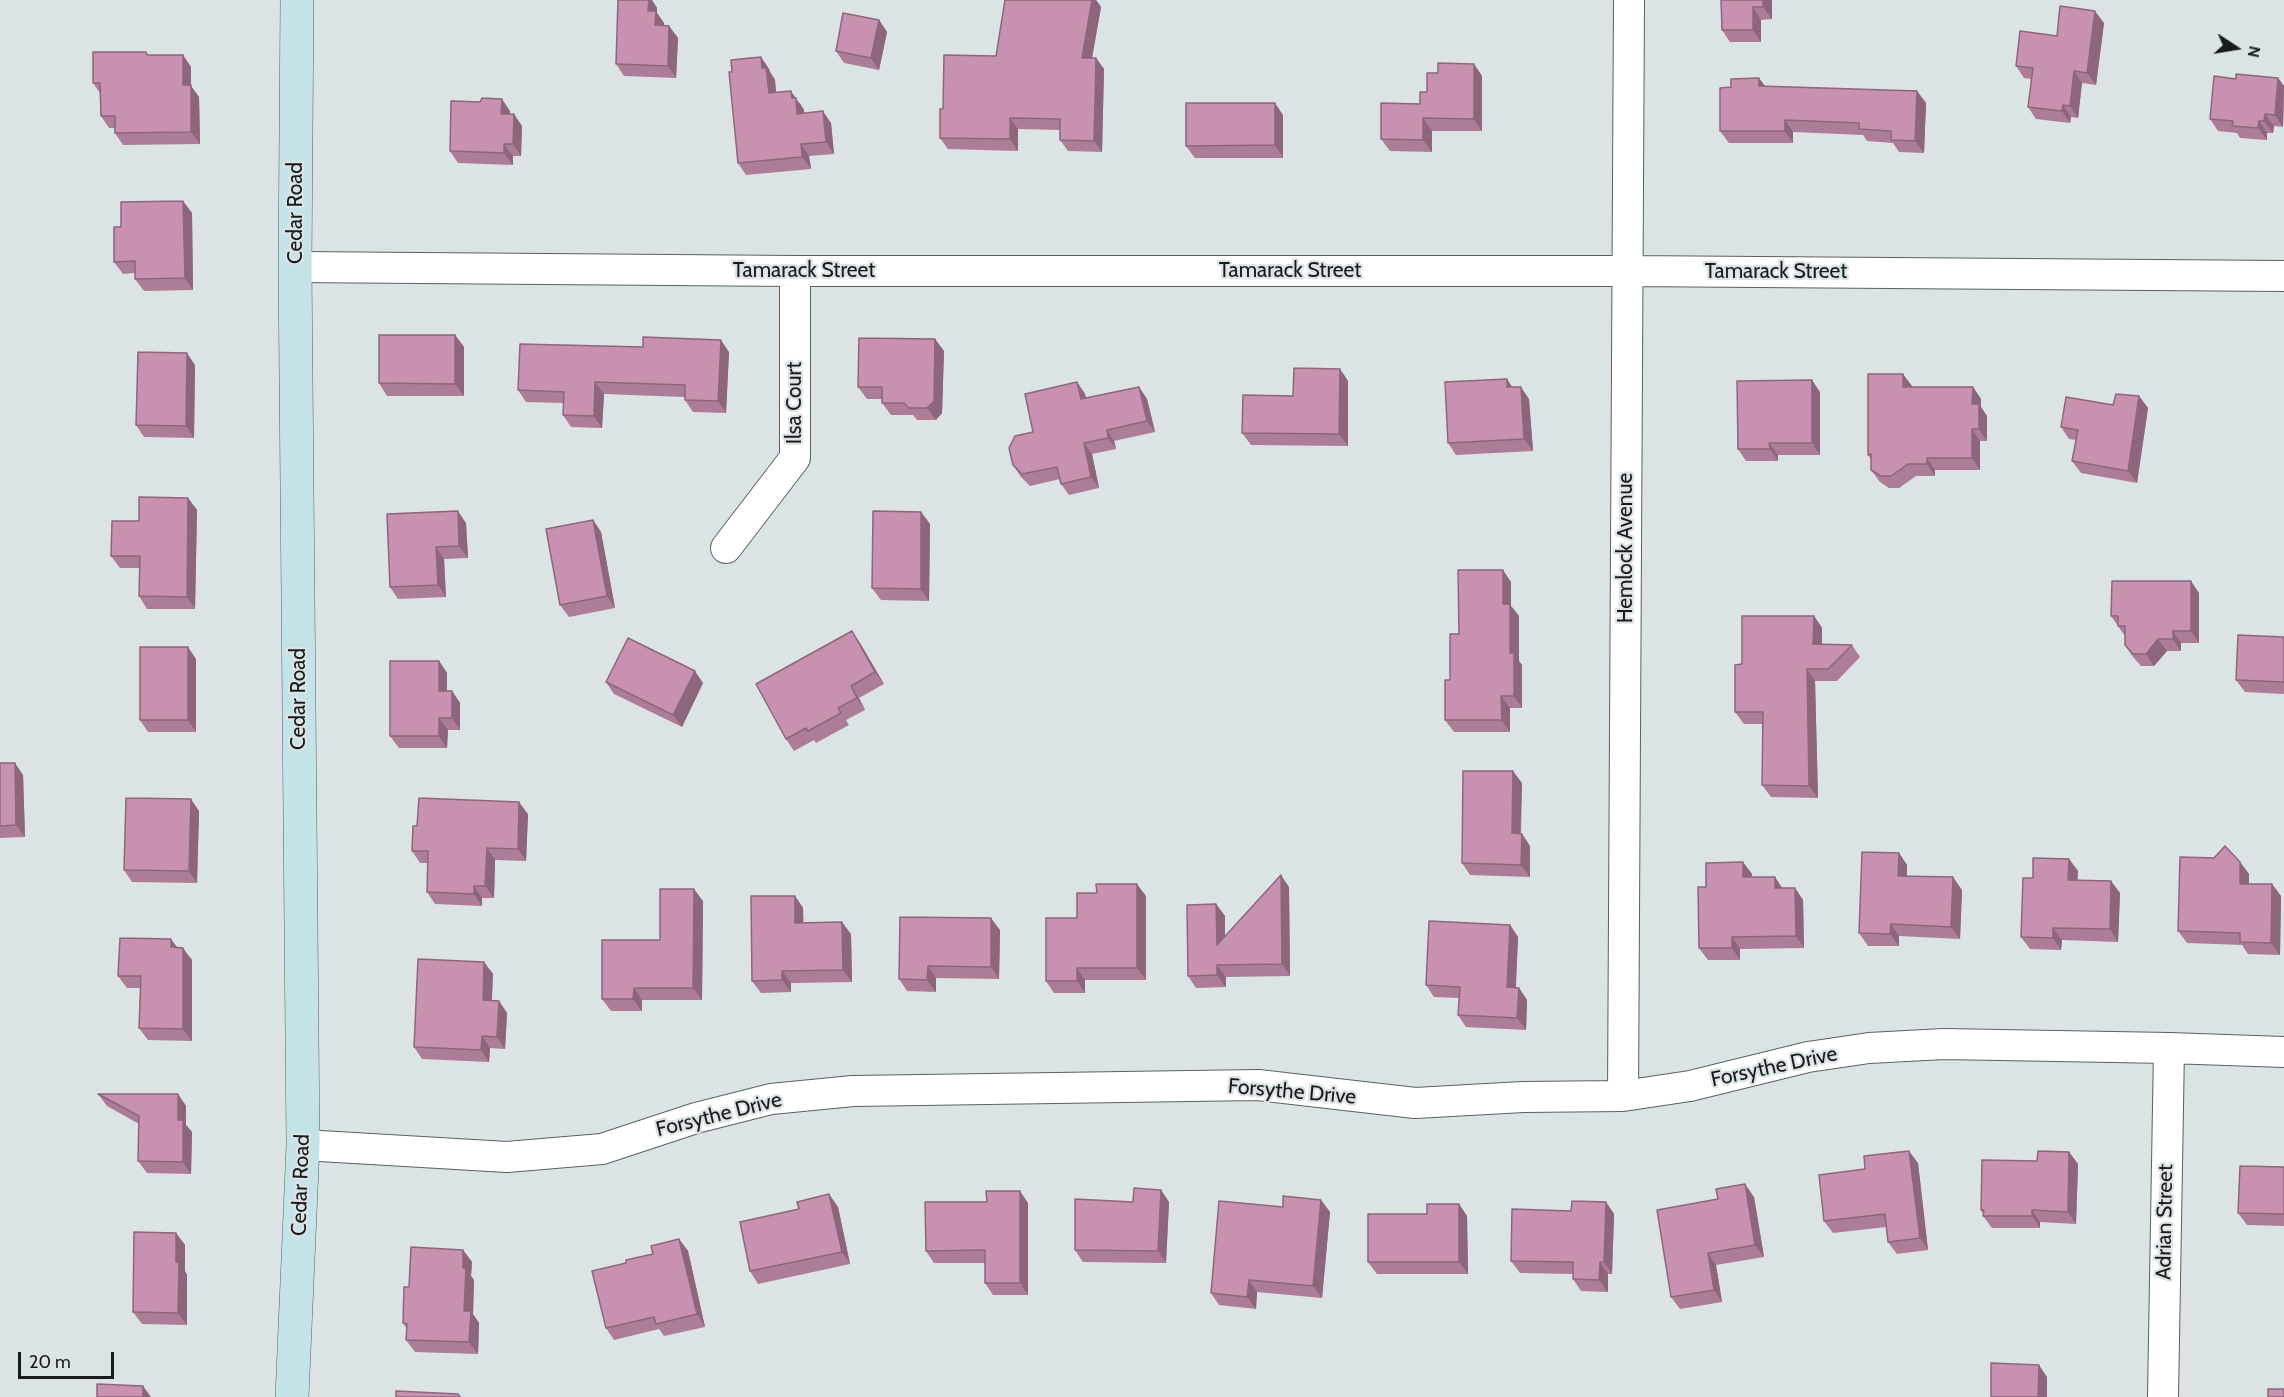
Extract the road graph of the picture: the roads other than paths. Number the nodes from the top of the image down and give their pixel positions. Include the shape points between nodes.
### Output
1 (297, 0) edge
2 (1629, 0) edge
3 (296, 267) junction
4 (795, 271) junction
5 (1627, 271) junction
6 (2284, 276) edge
7 (726, 548) dead end
8 (2169, 1048) junction
9 (2284, 1052) edge
10 (1623, 1096) junction
11 (303, 1145) junction
12 (292, 1397) edge
13 (2163, 1397) edge

1 - 3 street, Cedar Road
2 - 5 street, Hemlock Avenue
3 - 4 street, Tamarack Street
3 - 11 street, Cedar Road
4 - 5 street, Tamarack Street
4 - 7 street, Ilsa Court via 795,458
5 - 6 street, Tamarack Street
5 - 10 street, Hemlock Avenue
8 - 9 street, Forsythe Drive
8 - 10 street, Forsythe Drive via 1944,1044 1869,1048 1808,1057 1690,1086
8 - 13 street, Adrian Street
10 - 11 street, Forsythe Drive via 1415,1103 1258,1085 853,1090 771,1099 696,1118 602,1149 507,1157
11 - 12 street, Cedar Road

